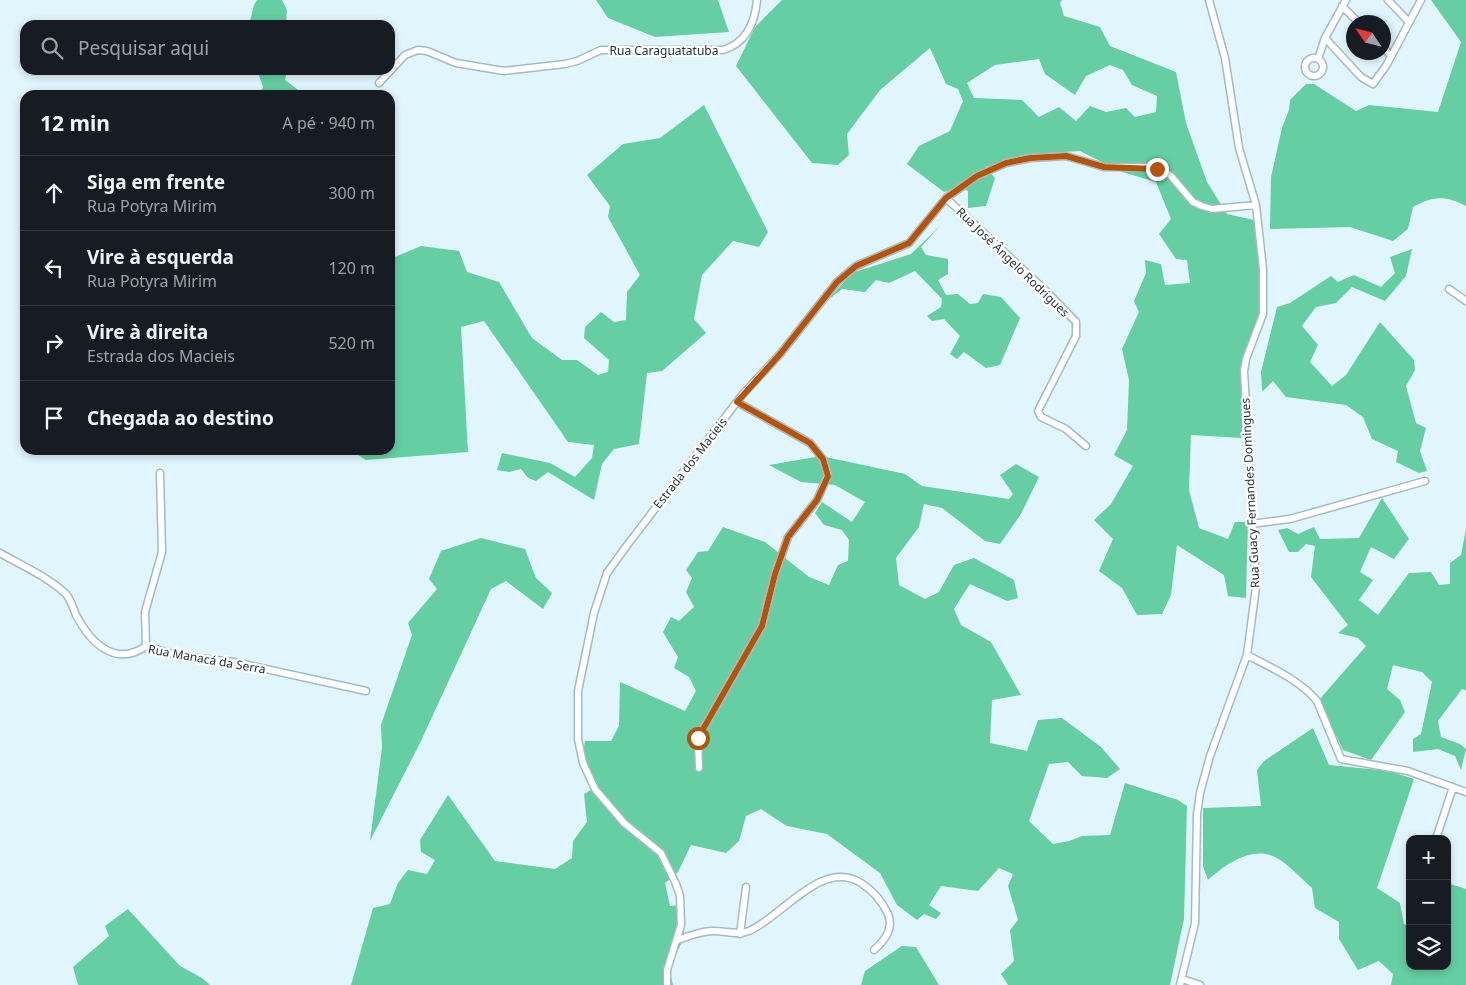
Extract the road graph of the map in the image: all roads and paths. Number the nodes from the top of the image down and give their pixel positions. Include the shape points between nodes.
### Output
1 (757, 0) edge
2 (1209, 0) edge
3 (1388, 0) edge
4 (1421, 0) edge
5 (1344, 3) edge
6 (1353, 15) edge
7 (1408, 21) junction
8 (1324, 38) junction
9 (1391, 56) edge
10 (1318, 59) dead end
11 (1388, 60) edge
12 (395, 66) edge
13 (386, 75) edge
14 (379, 83) dead end
15 (946, 198) junction
16 (1256, 205) junction
17 (1449, 289) dead end
18 (1466, 301) edge
19 (737, 402) junction
20 (1086, 446) dead end
21 (160, 473) dead end
22 (1425, 481) dead end
23 (1251, 524) junction
24 (0, 552) edge
25 (146, 646) junction
26 (1247, 654) junction
27 (366, 690) dead end
28 (699, 768) dead end
29 (1453, 787) junction
30 (1466, 792) edge
31 (1437, 835) edge
32 (746, 887) dead end
33 (740, 934) junction
34 (678, 940) junction
35 (874, 950) dead end
36 (1181, 982) edge
37 (667, 985) edge
38 (1200, 985) edge

1 - 12 street, Rua Caraguatatuba via 747,34 739,44 723,50 601,50 565,64 504,71 456,63 418,50 405,55
2 - 16 street, Rua Guacy Fernandes Domingues via 1228,73 1239,148
3 - 7 street
4 - 7 street
5 - 6 street
5 - 8 street
7 - 9 street
8 - 10 street
8 - 11 street via 1361,77 1373,84
13 - 14 street, Rua Caraguatatuba
15 - 16 street, Estrada dos Macieis via 966,182 1006,163 1066,156 1104,167 1162,170 1193,202 1212,209
15 - 19 street, Estrada dos Macieis via 909,243 856,266 837,282
15 - 20 street, Rua José Ângelo Rodrigues via 1067,311 1078,327 1038,411 1041,417 1066,429
16 - 23 street, Rua Guacy Fernandes Domingues via 1264,287 1263,314 1244,371
17 - 18 street
19 - 28 street via 810,443 823,459 828,476 817,500 788,537 762,626 698,738
19 - 34 street, Estrada dos Macieis via 607,573 588,638 578,691 578,738 589,778 614,812 657,848 669,865 680,896
21 - 25 street via 162,552 145,612
22 - 23 street via 1290,519
23 - 26 street, Rua Guacy Fernandes Domingues via 1256,586
24 - 25 street, Rua Manacá da Serra via 66,594 86,632 104,649 113,654 125,654
25 - 27 street, Rua Manacá da Serra via 179,656 234,662
26 - 29 street via 1312,694 1341,759 1408,772
26 - 36 street, Rua Guacy Fernandes Domingues via 1200,793 1196,917
29 - 30 street
29 - 31 street
32 - 33 street
33 - 34 street via 710,931
33 - 35 street via 760,925 814,884 842,877 856,880 870,889 890,920 886,939
34 - 37 street, Estrada dos Macieis via 667,970
36 - 38 street

